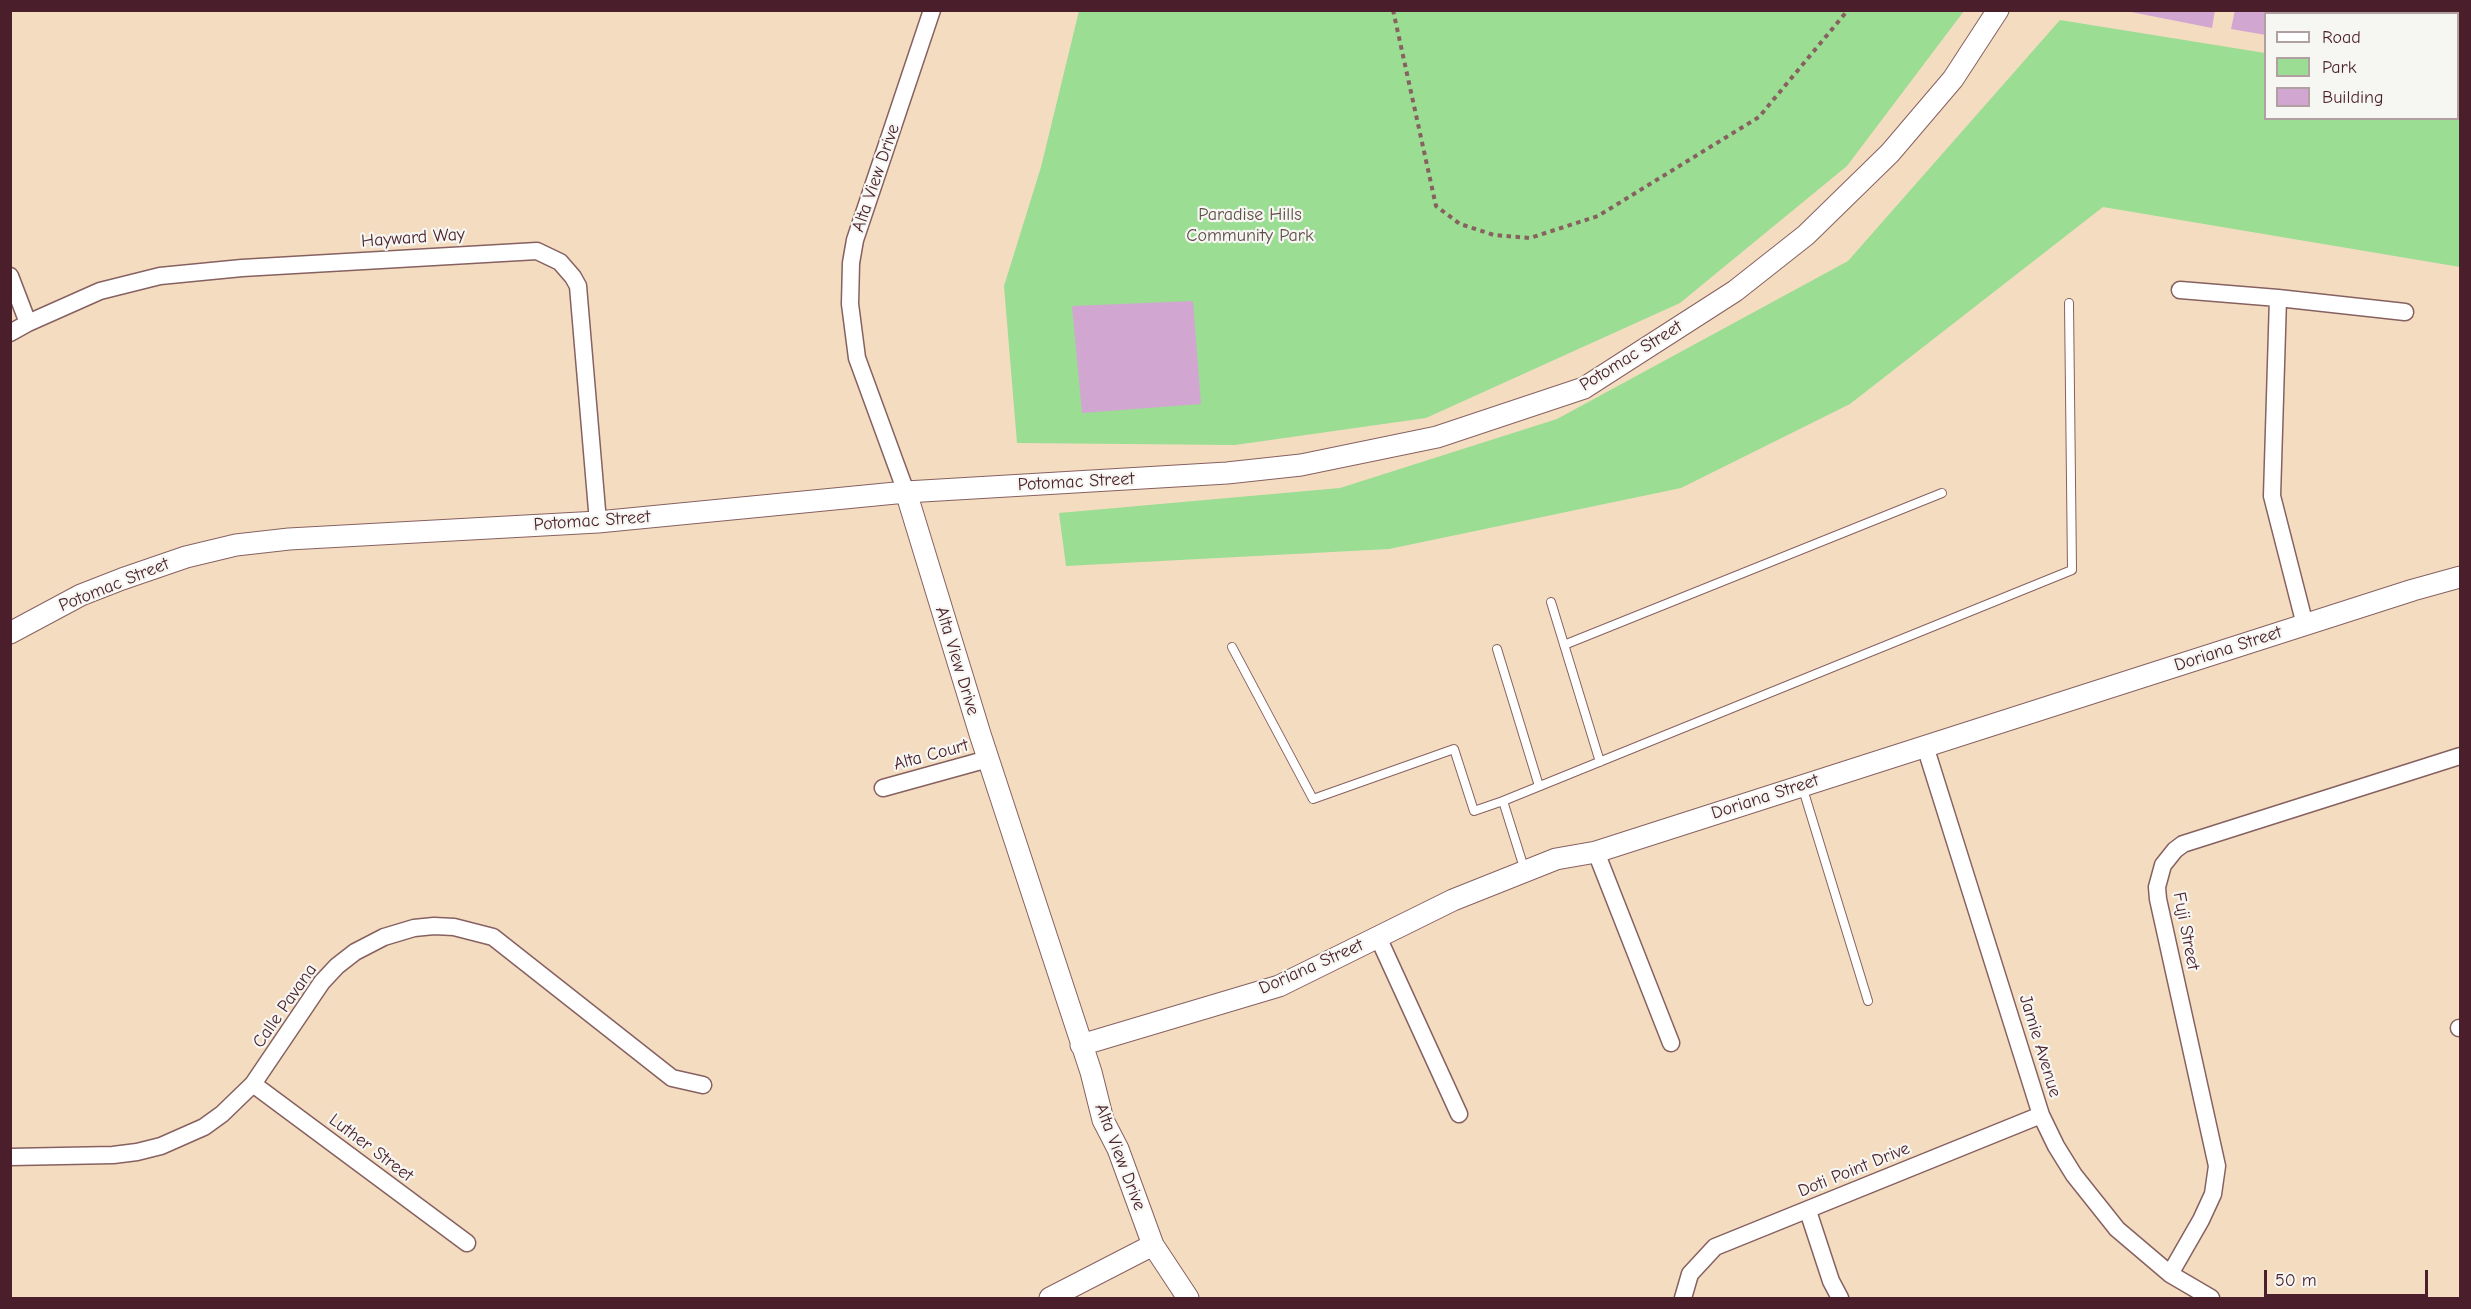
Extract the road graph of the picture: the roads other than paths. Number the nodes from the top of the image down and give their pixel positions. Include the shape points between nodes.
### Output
1 (932, 10) edge
2 (1998, 10) edge
3 (10, 276) edge
4 (2180, 290) dead end
5 (2278, 298) junction
6 (2069, 303) dead end
7 (2405, 312) dead end
8 (28, 322) junction
9 (10, 333) edge
10 (906, 492) junction
11 (1942, 493) dead end
12 (598, 522) junction
13 (2460, 577) edge
14 (1551, 602) dead end
15 (2305, 625) junction
16 (10, 633) edge
17 (1564, 645) junction
18 (1232, 647) dead end
19 (1497, 649) dead end
20 (1925, 746) junction
21 (2460, 756) edge
22 (988, 759) junction
23 (1600, 762) junction
24 (1802, 785) junction
25 (1539, 786) junction
26 (883, 788) dead end
27 (1503, 801) junction
28 (1596, 852) junction
29 (1525, 871) junction
30 (1378, 937) junction
31 (1868, 1001) dead end
32 (1671, 1043) dead end
33 (1081, 1045) junction
34 (253, 1084) junction
35 (703, 1085) dead end
36 (1459, 1114) dead end
37 (2041, 1115) junction
38 (10, 1157) edge
39 (1808, 1210) junction
40 (467, 1243) dead end
41 (1153, 1245) junction
42 (2170, 1274) junction
43 (1050, 1299) edge
44 (1188, 1299) edge
45 (1683, 1299) edge
46 (1840, 1299) edge
47 (2211, 1299) edge

1 - 10 street, Alta View Drive via 855,240 850,279 857,358
2 - 10 street, Potomac Street via 1953,79 1890,153 1806,235 1735,291 1584,388 1437,437 1301,465 1183,477
3 - 8 street
4 - 5 street
5 - 7 street
5 - 15 street via 2272,496
6 - 23 lane via 2072,570
8 - 9 street, Hayward Way
8 - 12 street, Hayward Way via 100,291 160,276 525,250 549,255 567,269 578,286
10 - 12 street, Potomac Street
10 - 22 street, Alta View Drive
11 - 17 lane
12 - 16 street, Potomac Street via 236,545 122,579 81,595
13 - 15 street, Doriana Street
14 - 17 lane
15 - 20 street, Doriana Street
17 - 23 lane
18 - 27 lane via 1313,799 1454,749 1474,811
19 - 25 lane
20 - 24 street, Doriana Street
20 - 37 street, Jamie Avenue
21 - 42 street, Fuji Street via 2182,844 2163,865 2158,899 2217,1166 2213,1194
22 - 26 street, Alta Court
22 - 33 street, Alta View Drive
23 - 25 lane
24 - 28 street, Doriana Street
24 - 31 lane
25 - 27 lane
27 - 29 lane
28 - 29 street, Doriana Street via 1556,859
28 - 32 street
29 - 30 street, Doriana Street via 1453,900
30 - 33 street, Doriana Street via 1279,986
30 - 36 street
33 - 41 street, Alta View Drive via 1103,1120 1118,1149
34 - 35 street, Calle Pavana via 337,966 384,937 434,926 493,937 672,1078
34 - 38 street, Calle Pavana via 204,1127 161,1146 113,1155
34 - 40 street, Luther Street
37 - 39 street, Doti Point Drive
37 - 42 street, Jamie Avenue via 2074,1176 2094,1203 2142,1253
39 - 45 street, Doti Point Drive via 1715,1247 1690,1274
39 - 46 street
41 - 43 street
41 - 44 street, Alta View Drive
42 - 47 street, Jamie Avenue

